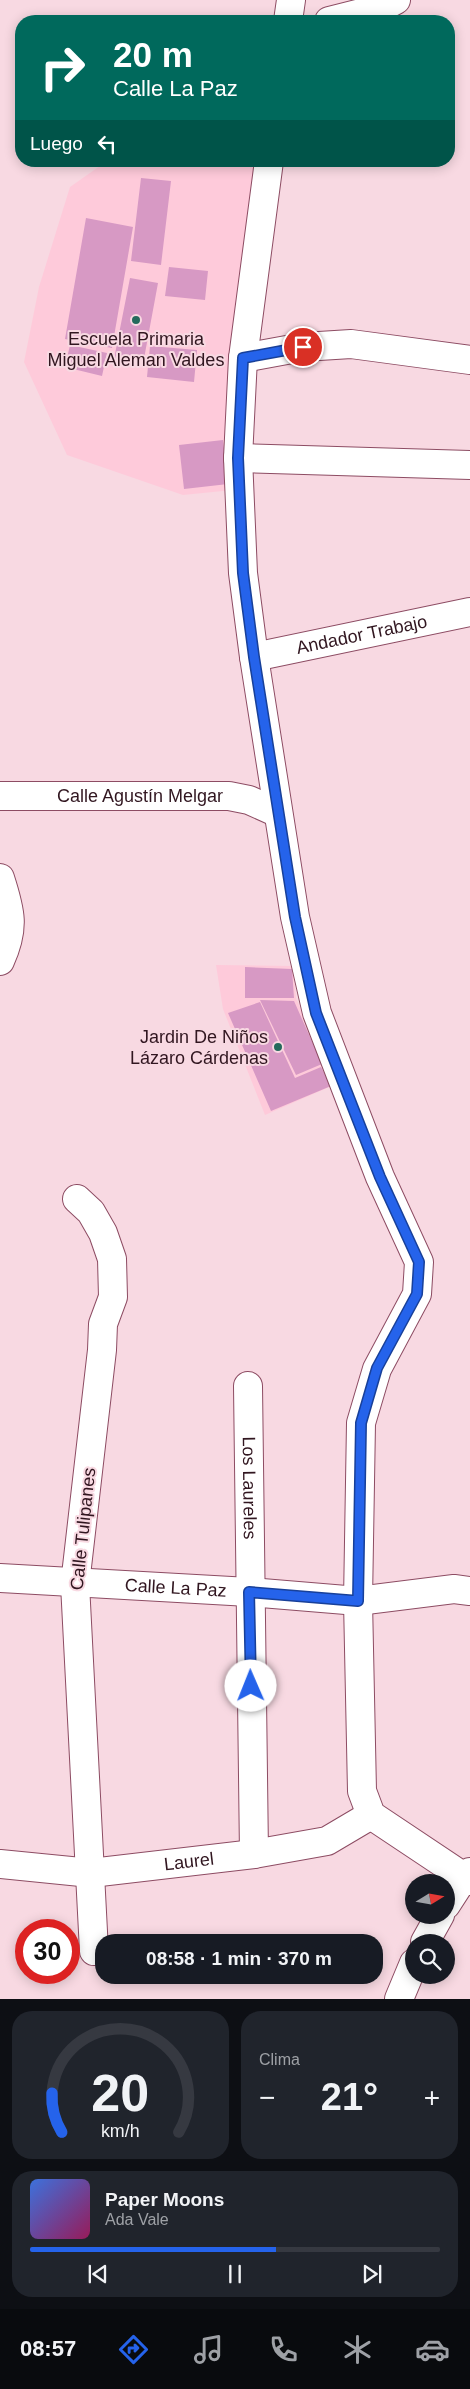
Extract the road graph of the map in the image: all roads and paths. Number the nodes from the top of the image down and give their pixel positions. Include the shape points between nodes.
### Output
1 (291, 0) edge
2 (396, 0) edge
3 (289, 15) edge
4 (353, 15) edge
5 (268, 167) edge
6 (243, 358) junction
7 (470, 360) edge
8 (238, 458) junction
9 (470, 464) edge
10 (470, 612) edge
11 (254, 657) junction
12 (0, 796) edge
13 (278, 813) junction
14 (0, 878) edge
15 (0, 961) edge
16 (77, 1199) dead end
17 (248, 1386) dead end
18 (0, 1578) edge
19 (75, 1584) junction
20 (470, 1591) edge
21 (249, 1592) junction
22 (358, 1601) junction
23 (372, 1815) junction
24 (254, 1854) junction
25 (0, 1864) edge
26 (91, 1873) junction
27 (468, 1877) edge
28 (455, 1894) edge
29 (94, 1951) dead end
30 (405, 1984) edge
31 (399, 1999) edge

1 - 3 street
2 - 4 street via 381,8
5 - 6 street
6 - 7 street via 303,347 351,344
6 - 8 street
8 - 9 street
8 - 11 street via 243,573
10 - 11 street, Andador Trabajo
11 - 13 street
12 - 13 street, Calle Agustín Melgar via 229,796 249,800
13 - 22 street via 295,917 316,1013 380,1177 419,1262 417,1294 377,1368 361,1423
14 - 15 street via 10,915 10,940
16 - 19 street, Calle Tulipanes via 91,1212 103,1234 112,1259 113,1297 103,1324
17 - 21 street, Los Laureles
18 - 19 street, Calle La Paz
19 - 21 street, Calle La Paz
19 - 26 street, Calle Tulipanes
20 - 22 street, Calle La Paz via 454,1589
21 - 22 street, Calle La Paz
21 - 24 street, Los Laureles
22 - 23 street via 362,1791
23 - 24 street, Laurel via 327,1841
23 - 27 street
24 - 26 street, Laurel
25 - 26 street, Laurel
26 - 29 street, Calle Tulipanes
27 - 28 street
30 - 31 street

